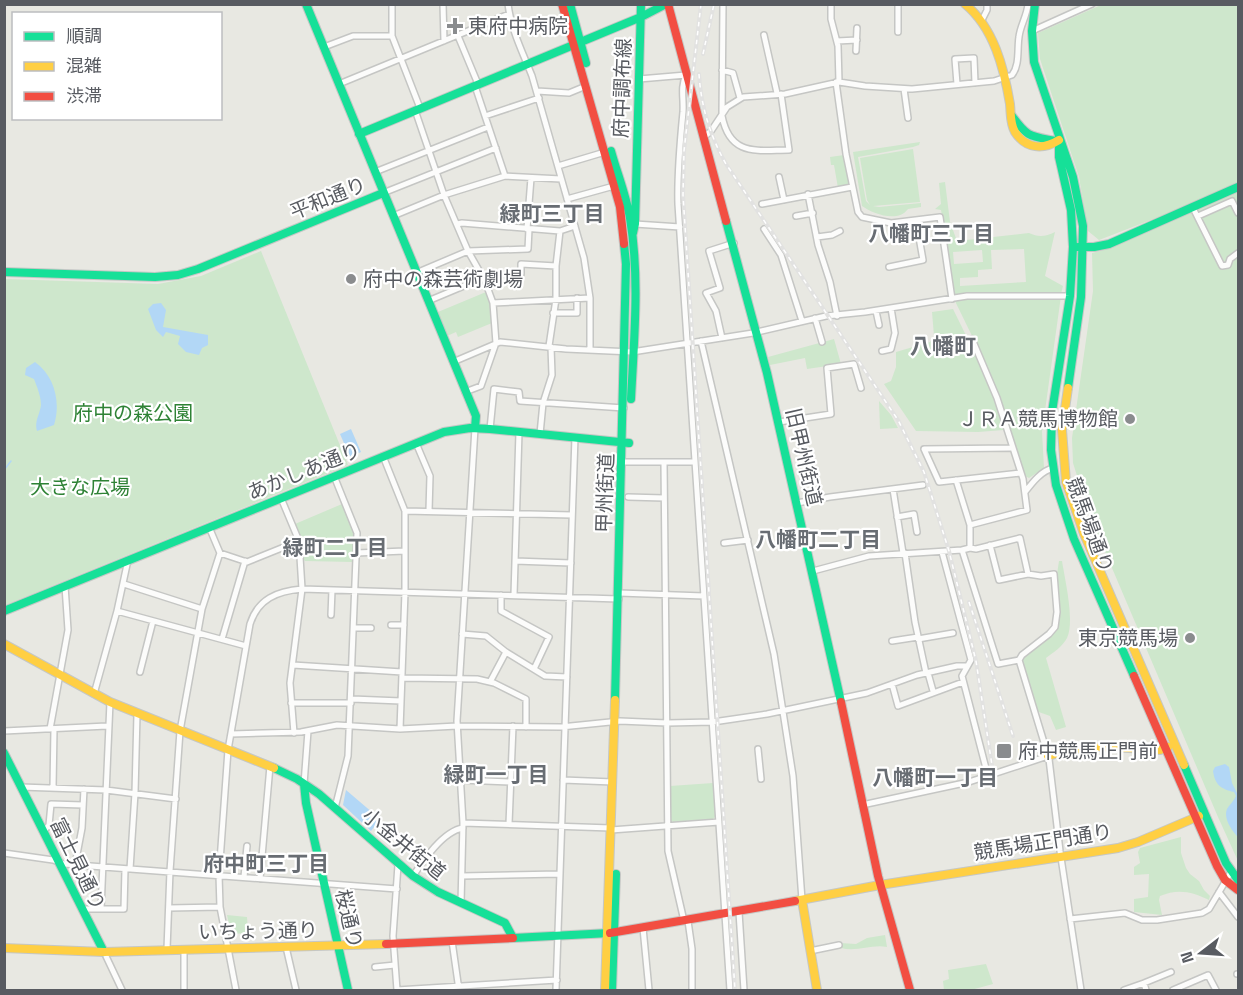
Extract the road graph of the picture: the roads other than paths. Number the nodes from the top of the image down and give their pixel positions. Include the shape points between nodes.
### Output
1 (306, 4) edge
2 (392, 4) edge
3 (443, 4) edge
4 (508, 4) edge
5 (562, 4) edge
6 (570, 4) edge
7 (641, 4) edge
8 (667, 4) edge
9 (723, 4) edge
10 (831, 4) edge
11 (898, 4) edge
12 (965, 4) edge
13 (987, 4) edge
14 (1028, 4) edge
15 (1035, 4) edge
16 (1092, 4) edge
17 (509, 14) junction
18 (640, 17) junction
19 (982, 20) junction
20 (857, 28) dead end
21 (1032, 31) junction
22 (898, 32) dead end
23 (764, 35) dead end
24 (392, 36) junction
25 (458, 36) junction
26 (857, 40) junction
27 (444, 41) junction
28 (837, 41) junction
29 (577, 44) junction
30 (324, 48) junction
31 (856, 51) dead end
32 (401, 59) junction
33 (527, 64) junction
34 (722, 70) junction
35 (686, 75) junction
36 (1005, 78) junction
37 (639, 79) junction
38 (837, 82) junction
39 (975, 82) junction
40 (339, 84) junction
41 (957, 84) junction
42 (476, 85) junction
43 (586, 86) junction
44 (904, 89) junction
45 (537, 91) junction
46 (779, 94) junction
47 (539, 98) junction
48 (740, 98) junction
49 (418, 109) junction
50 (484, 116) junction
51 (722, 116) junction
52 (908, 118) dead end
53 (488, 127) junction
54 (359, 134) junction
55 (704, 137) junction
56 (1058, 140) junction
57 (496, 148) junction
58 (429, 150) junction
59 (605, 152) junction
60 (558, 166) junction
61 (375, 172) junction
62 (436, 172) junction
63 (635, 173) junction
64 (505, 176) junction
65 (779, 177) dead end
66 (1073, 177) junction
67 (531, 178) junction
68 (561, 179) junction
69 (630, 182) junction
70 (617, 184) junction
71 (852, 187) junction
72 (1239, 187) edge
73 (624, 192) junction
74 (383, 193) junction
75 (808, 194) junction
76 (444, 195) junction
77 (567, 199) junction
78 (784, 200) junction
79 (762, 204) dead end
80 (620, 207) junction
81 (1193, 208) junction
82 (813, 213) junction
83 (1239, 213) edge
84 (393, 216) junction
85 (796, 216) dead end
86 (1198, 216) junction
87 (1072, 219) junction
88 (916, 220) junction
89 (456, 224) junction
90 (635, 224) junction
91 (575, 226) junction
92 (680, 227) junction
93 (528, 229) junction
94 (764, 229) dead end
95 (560, 231) junction
96 (840, 231) dead end
97 (632, 237) junction
98 (817, 237) junction
99 (734, 243) junction
100 (1073, 247) junction
101 (1083, 247) junction
102 (468, 251) junction
103 (1239, 253) edge
104 (555, 266) junction
105 (889, 267) dead end
106 (4, 272) edge
107 (416, 273) junction
108 (483, 278) junction
109 (1070, 296) junction
110 (577, 298) junction
111 (590, 298) junction
112 (556, 299) junction
113 (952, 300) junction
114 (428, 301) junction
115 (493, 303) junction
116 (891, 308) junction
117 (876, 311) junction
118 (554, 313) junction
119 (837, 316) junction
120 (815, 318) junction
121 (802, 321) junction
122 (879, 325) dead end
123 (757, 332) junction
124 (722, 338) junction
125 (972, 339) dead end
126 (700, 341) junction
127 (822, 342) dead end
128 (496, 343) junction
129 (687, 343) junction
130 (550, 346) junction
131 (590, 350) junction
132 (629, 351) junction
133 (882, 351) dead end
134 (453, 362) junction
135 (861, 388) dead end
136 (465, 392) junction
137 (543, 403) junction
138 (624, 408) junction
139 (779, 422) junction
140 (475, 428) junction
141 (490, 429) junction
142 (519, 432) junction
143 (540, 434) junction
144 (575, 437) junction
145 (416, 442) junction
146 (626, 442) junction
147 (1011, 448) junction
148 (382, 456) junction
149 (626, 462) junction
150 (664, 462) junction
151 (695, 462) junction
152 (1053, 468) junction
153 (1021, 473) junction
154 (333, 477) junction
155 (956, 480) junction
156 (923, 485) dead end
157 (893, 489) junction
158 (1024, 492) junction
159 (627, 497) junction
160 (281, 498) junction
161 (664, 498) junction
162 (797, 503) junction
163 (405, 511) junction
164 (429, 511) junction
165 (470, 512) junction
166 (517, 513) junction
167 (572, 515) junction
168 (897, 517) junction
169 (970, 525) junction
170 (209, 527) junction
171 (916, 532) dead end
172 (748, 540) junction
173 (299, 541) junction
174 (724, 543) dead end
175 (990, 545) junction
176 (970, 548) junction
177 (405, 550) junction
178 (962, 550) junction
179 (942, 552) junction
180 (220, 553) junction
181 (356, 553) junction
182 (904, 553) junction
183 (128, 560) junction
184 (245, 561) junction
185 (515, 561) junction
186 (571, 563) junction
187 (813, 572) junction
188 (1028, 574) junction
189 (124, 584) junction
190 (65, 586) junction
191 (302, 589) junction
192 (332, 590) junction
193 (355, 590) junction
194 (405, 592) junction
195 (465, 594) junction
196 (501, 595) junction
197 (621, 595) junction
198 (666, 595) junction
199 (514, 596) junction
200 (704, 596) junction
201 (569, 597) junction
202 (202, 609) junction
203 (4, 611) edge
204 (117, 611) junction
205 (331, 615) dead end
206 (153, 621) junction
207 (391, 625) dead end
208 (404, 625) junction
209 (354, 628) junction
210 (371, 628) dead end
211 (198, 633) junction
212 (953, 633) dead end
213 (462, 634) junction
214 (1129, 636) junction
215 (918, 638) junction
216 (222, 639) junction
217 (1119, 640) junction
218 (892, 641) dead end
219 (4, 644) edge
220 (246, 646) junction
221 (506, 652) junction
222 (1019, 660) junction
223 (293, 665) junction
224 (968, 666) junction
225 (534, 669) junction
226 (352, 670) junction
227 (140, 672) dead end
228 (927, 673) junction
229 (60, 675) junction
230 (402, 675) junction
231 (567, 677) junction
232 (460, 679) junction
233 (490, 682) junction
234 (963, 682) junction
235 (892, 684) junction
236 (933, 691) junction
237 (94, 694) junction
238 (838, 699) junction
239 (351, 701) junction
240 (401, 701) junction
241 (110, 702) junction
242 (291, 704) junction
243 (784, 710) junction
244 (137, 714) junction
245 (617, 721) junction
246 (713, 722) junction
247 (667, 723) junction
248 (350, 725) junction
249 (107, 726) junction
250 (457, 726) junction
251 (513, 726) junction
252 (526, 727) junction
253 (565, 727) junction
254 (52, 729) junction
255 (400, 729) junction
256 (4, 731) edge
257 (180, 731) junction
258 (308, 731) junction
259 (294, 733) junction
260 (231, 734) junction
261 (1175, 744) junction
262 (1165, 748) junction
263 (758, 749) dead end
264 (228, 750) junction
265 (4, 753) edge
266 (1048, 756) junction
267 (270, 766) junction
268 (988, 776) junction
269 (760, 779) dead end
270 (460, 780) junction
271 (563, 780) junction
272 (511, 782) junction
273 (613, 782) junction
274 (304, 784) junction
275 (21, 787) junction
276 (53, 788) junction
277 (84, 789) junction
278 (106, 790) junction
279 (135, 793) junction
280 (176, 799) junction
281 (83, 805) junction
282 (862, 806) junction
283 (335, 808) junction
284 (1205, 814) junction
285 (1196, 818) junction
286 (719, 822) junction
287 (509, 824) junction
288 (463, 825) junction
289 (668, 825) junction
290 (562, 826) junction
291 (613, 829) junction
292 (44, 831) junction
293 (247, 846) dead end
294 (4, 853) edge
295 (1061, 857) junction
296 (59, 863) junction
297 (75, 865) junction
298 (398, 865) junction
299 (104, 867) junction
300 (128, 869) junction
301 (170, 871) junction
302 (1231, 872) junction
303 (560, 874) junction
304 (219, 875) junction
305 (413, 876) junction
306 (462, 876) junction
307 (244, 877) junction
308 (260, 879) junction
309 (1225, 880) junction
310 (1239, 880) edge
311 (324, 885) junction
312 (880, 885) junction
313 (397, 889) junction
314 (1239, 890) edge
315 (1219, 892) junction
316 (802, 900) junction
317 (461, 903) junction
318 (220, 907) junction
319 (169, 908) junction
320 (82, 909) junction
321 (101, 909) junction
322 (739, 912) junction
323 (724, 914) junction
324 (1239, 917) edge
325 (1070, 919) junction
326 (686, 921) junction
327 (643, 928) junction
328 (610, 933) junction
329 (558, 936) junction
330 (513, 938) junction
331 (452, 941) junction
332 (393, 943) junction
333 (839, 945) dead end
334 (339, 946) junction
335 (286, 947) junction
336 (4, 948) edge
337 (227, 948) junction
338 (167, 949) junction
339 (184, 949) junction
340 (810, 951) junction
341 (104, 952) junction
342 (395, 965) junction
343 (375, 966) dead end
344 (1171, 972) dead end
345 (557, 980) junction
346 (1144, 982) junction
347 (459, 988) edge
348 (122, 990) edge
349 (184, 990) edge
350 (236, 990) edge
351 (296, 990) edge
352 (348, 990) edge
353 (397, 990) edge
354 (556, 990) edge
355 (605, 990) edge
356 (612, 990) edge
357 (649, 990) edge
358 (693, 990) edge
359 (730, 990) edge
360 (744, 990) edge
361 (817, 990) edge
362 (910, 990) edge
363 (1081, 990) edge
364 (1124, 990) edge
365 (1146, 990) edge
366 (1173, 990) edge
367 (1216, 990) edge

1 - 30 main road, 平和通り
2 - 24 street
3 - 27 street
4 - 17 street
5 - 29 main road, 甲州街道
6 - 29 main road, 甲州街道
7 - 18 main road, 府中調布線
8 - 18 main road
8 - 35 main road, 旧甲州街道
9 - 34 street
10 - 28 street
11 - 22 street
12 - 19 main road
13 - 19 street
14 - 36 street via 1019,34 1016,70
15 - 21 main road
16 - 21 street
17 - 25 street
17 - 33 street
18 - 29 main road
18 - 37 main road, 府中調布線
19 - 36 main road
20 - 26 street
21 - 56 main road via 1034,62
23 - 46 street
24 - 30 street via 353,36
24 - 32 street
25 - 27 street
25 - 42 street
26 - 28 street
26 - 31 street
27 - 32 street
28 - 38 street
29 - 33 main road
29 - 43 main road, 甲州街道
29 - 70 main road, 甲州街道
30 - 40 main road, 平和通り
32 - 40 street
32 - 49 street
33 - 42 main road
33 - 45 street
34 - 48 street via 733,74
34 - 51 street
35 - 37 street
35 - 55 main road, 旧甲州街道
35 - 92 street via 681,90 677,172
36 - 39 street
36 - 56 main road via 1014,131 1038,147 1050,147
37 - 63 main road, 府中調布線
38 - 44 street
38 - 46 street
38 - 71 street
39 - 41 street
39 - 41 street via 974,58 955,59
40 - 54 main road, 平和通り
41 - 44 street
42 - 49 main road
42 - 50 street
43 - 45 street via 569,93
43 - 59 main road, 甲州街道
44 - 52 street
45 - 47 street
46 - 48 street
46 - 51 street via 789,150 744,149 727,132
47 - 50 street
47 - 60 street
48 - 51 street
49 - 54 main road
49 - 58 street
50 - 53 street
51 - 55 street
53 - 57 street
53 - 58 street
54 - 61 main road, 平和通り
55 - 99 main road, 旧甲州街道
56 - 66 main road, 競馬場通り
56 - 87 main road, 競馬場通り
57 - 62 street
57 - 64 street
58 - 61 street
58 - 62 street
59 - 60 street
59 - 70 main road, 甲州街道
60 - 68 street
61 - 74 main road, 平和通り
62 - 74 street
62 - 76 street
63 - 69 main road
63 - 90 main road, 府中調布線
64 - 67 street
64 - 76 street
65 - 78 street
66 - 87 main road via 1077,217 1076,221
66 - 101 main road, 競馬場通り via 1082,217
67 - 68 street
67 - 93 street
68 - 77 street
69 - 70 main road
69 - 73 main road
70 - 73 main road, 甲州街道
70 - 77 street
70 - 80 main road, 甲州街道
71 - 75 street
71 - 88 street via 862,217 891,223
72 - 81 main road
73 - 80 main road
73 - 97 main road, 甲州街道
74 - 84 main road
74 - 106 main road, 平和通り via 178,275 143,278
75 - 78 street
75 - 82 street
76 - 84 street
76 - 89 street
77 - 91 street
78 - 79 street
80 - 132 main road, 甲州街道
81 - 86 street
81 - 101 main road via 1110,244
82 - 85 street
82 - 98 street
83 - 86 street via 1232,201
84 - 107 main road
86 - 103 street via 1222,266
87 - 100 main road, 競馬場通り
88 - 105 street via 923,260
88 - 113 street via 940,217
89 - 93 street
89 - 102 street
90 - 92 street
90 - 97 main road, 府中調布線
91 - 95 street
91 - 111 street
92 - 129 street
93 - 95 street
93 - 102 street via 528,249
94 - 121 street via 781,255
95 - 104 street
96 - 98 street
97 - 132 main road, 甲州街道 via 634,287
98 - 119 street
99 - 123 main road, 旧甲州街道
99 - 124 street via 709,251 720,288 706,293 716,311
100 - 101 main road
100 - 109 main road, 競馬場通り
101 - 214 main road, 競馬場通り via 1079,313 1063,412 1064,467 1080,523
102 - 107 street
102 - 108 street
104 - 108 street via 521,264 521,274
104 - 112 street
107 - 114 main road
108 - 114 street
108 - 115 street
109 - 113 street via 967,296
109 - 152 main road, 競馬場通り via 1052,412
110 - 111 street
110 - 112 street
110 - 118 street via 577,313
111 - 131 street
112 - 115 street
112 - 118 street
113 - 116 street
114 - 134 main road
115 - 128 street
116 - 117 street
116 - 133 street via 895,333 891,348
117 - 119 street
117 - 122 street
118 - 130 street
119 - 120 street
120 - 121 street
120 - 127 street
121 - 123 street
123 - 124 street
123 - 139 main road, 旧甲州街道
124 - 126 street
125 - 147 street via 997,398
126 - 129 street
126 - 172 street
128 - 130 street
128 - 134 street
128 - 136 street via 481,386
129 - 132 street
129 - 151 street
130 - 131 street
130 - 137 street via 552,375
131 - 132 street
132 - 138 main road, 甲州街道
132 - 146 main road, 甲州街道
134 - 136 main road
135 - 139 street via 854,364 827,368 831,414
136 - 140 main road via 476,417
137 - 138 street
137 - 141 street via 520,401 519,392 494,389
137 - 143 street
138 - 146 main road, 甲州街道
139 - 162 main road, 旧甲州街道
140 - 141 main road, あかしあ通り
140 - 145 main road, あかしあ通り via 444,432
140 - 165 street
141 - 142 main road, あかしあ通り
142 - 143 main road, あかしあ通り
142 - 166 street
143 - 144 main road, あかしあ通り
144 - 146 main road, あかしあ通り
144 - 167 street
145 - 148 main road, あかしあ通り
145 - 164 street via 430,476
146 - 149 main road, 甲州街道
147 - 153 street
147 - 155 street via 924,449 939,482
148 - 154 main road, あかしあ通り
148 - 163 street
149 - 150 street
149 - 159 main road, 甲州街道
149 - 197 main road, 甲州街道
150 - 151 street
150 - 161 street
151 - 200 street
152 - 158 street via 1041,474
152 - 217 main road, 競馬場通り via 1061,504
153 - 155 street
153 - 158 street
154 - 160 main road, あかしあ通り
154 - 181 street via 357,533
155 - 169 street
156 - 157 street
157 - 162 street
157 - 168 street
158 - 169 street via 1027,510
159 - 161 street
159 - 197 main road, 甲州街道
160 - 170 main road, あかしあ通り
160 - 173 street
161 - 198 street
162 - 187 main road, 旧甲州街道
163 - 164 street
163 - 177 street
164 - 165 street
165 - 166 street
165 - 195 street
166 - 167 street
166 - 185 street
167 - 186 street
168 - 171 street via 914,514
168 - 182 street
169 - 176 street
170 - 180 street
170 - 183 main road, あかしあ通り
172 - 174 street
172 - 243 street
173 - 184 street
173 - 191 street
175 - 176 street
175 - 188 street via 999,580
175 - 188 street via 1020,538
176 - 178 street
177 - 181 street
177 - 194 street
178 - 179 street
178 - 222 street via 998,664
179 - 182 street
179 - 224 street via 971,660
180 - 184 street
180 - 202 street
181 - 193 street
182 - 187 street via 869,556
182 - 215 street
183 - 189 street
183 - 190 main road, あかしあ通り
184 - 216 street
185 - 186 street
185 - 199 street
186 - 201 street
187 - 238 main road, 旧甲州街道
188 - 222 street via 1054,574 1057,621 1052,631
189 - 202 street
189 - 204 street
190 - 203 main road, あかしあ通り
190 - 229 street via 68,630
191 - 192 street
191 - 220 street via 281,591 263,602 252,617
191 - 223 street
192 - 193 street
192 - 205 street
193 - 194 street
193 - 209 street
194 - 195 street
194 - 208 street
195 - 196 street
195 - 213 street
196 - 199 street
196 - 225 street via 501,611 549,637
197 - 198 street
197 - 201 street
197 - 245 main road, 甲州街道
198 - 200 street
198 - 247 street
199 - 201 street
200 - 246 street
201 - 231 street
202 - 211 street
204 - 206 street
204 - 237 street
206 - 211 street
206 - 227 street
207 - 208 street
208 - 230 street
209 - 210 street
209 - 226 street
211 - 216 street
211 - 257 street
212 - 215 street
213 - 221 street via 486,636
213 - 232 street
214 - 217 main road
214 - 261 main road, 競馬場通り
215 - 218 street
215 - 228 street
216 - 220 street
217 - 262 main road, 競馬場通り
219 - 229 main road, 小金井街道
220 - 260 street
221 - 225 street
221 - 233 street
222 - 266 street
223 - 226 street
223 - 242 street
224 - 228 street
224 - 234 street
225 - 231 street via 545,676
226 - 230 street
226 - 239 street
228 - 235 street
228 - 236 street
229 - 237 main road, 小金井街道
229 - 254 street
230 - 232 street
230 - 240 street
231 - 253 street
232 - 233 street
232 - 250 street
233 - 252 street via 526,699
234 - 236 street
234 - 268 street
235 - 236 street via 898,706
235 - 238 street
237 - 241 main road, 小金井街道
238 - 243 street
238 - 282 main road, 旧甲州街道
239 - 240 street
239 - 242 street
239 - 248 street
240 - 255 street
241 - 244 main road, 小金井街道
241 - 249 street
242 - 259 street
243 - 246 street
243 - 316 street
244 - 257 main road, 小金井街道
244 - 279 street
245 - 247 street
245 - 253 street
245 - 273 main road, 甲州街道
245 - 291 main road, 甲州街道
246 - 247 street
246 - 286 street
247 - 289 street
248 - 255 street
248 - 258 street
248 - 283 street via 348,756
249 - 254 street
249 - 278 street
250 - 251 street
250 - 255 street
250 - 270 street
251 - 252 street
251 - 272 street
252 - 253 street
253 - 271 street
254 - 256 street
254 - 276 street
257 - 264 main road, 小金井街道
257 - 280 street
258 - 259 street
258 - 274 street
259 - 260 street
260 - 264 street
261 - 262 main road
261 - 284 main road, 競馬場通り
262 - 266 main road via 1080,748
262 - 285 main road, 競馬場通り
263 - 269 street
264 - 267 main road, 小金井街道
264 - 304 street
265 - 275 main road, 富士見通り
266 - 268 street
266 - 295 street
267 - 274 main road, 小金井街道
267 - 308 street
268 - 282 street
270 - 272 street
270 - 288 street
271 - 273 street
271 - 290 street
272 - 287 street
273 - 291 main road, 甲州街道
274 - 283 main road, 小金井街道
274 - 311 main road, 桜通り
275 - 276 street
275 - 292 main road, 富士見通り
276 - 277 street
277 - 278 street
277 - 281 street
278 - 279 street
278 - 299 street
279 - 280 street
279 - 300 street
280 - 301 street
281 - 292 street via 51,804 49,825
281 - 297 street
282 - 312 main road, 旧甲州街道
283 - 298 main road, 小金井街道
284 - 285 main road, 競馬場正門通り
284 - 302 main road, 競馬場通り
285 - 295 main road, 競馬場正門通り via 1126,846
285 - 309 main road, 競馬場通り
286 - 289 street
286 - 323 street
287 - 288 street
287 - 290 street
288 - 305 street via 440,842
288 - 306 street
289 - 291 street
289 - 326 street via 668,851
290 - 291 street
290 - 303 street
291 - 328 main road, 甲州街道
292 - 296 main road, 富士見通り
293 - 307 street
294 - 296 street
295 - 312 main road, 競馬場正門通り
295 - 325 street
296 - 297 street
296 - 320 main road, 富士見通り
297 - 299 street
298 - 305 main road, 小金井街道
298 - 313 street
299 - 300 street
299 - 321 street
300 - 301 street
300 - 321 street via 124,909
301 - 304 street
301 - 319 street
302 - 309 street
302 - 310 main road, 競馬場通り
303 - 306 street
303 - 329 street
304 - 307 street
304 - 318 street
305 - 317 main road, 小金井街道
306 - 317 street
307 - 308 street
308 - 311 street
309 - 314 main road, 競馬場通り
309 - 315 street
311 - 313 street
311 - 334 main road, 桜通り
312 - 316 main road
312 - 362 main road, 旧甲州街道
313 - 332 street
315 - 324 street
315 - 325 street via 1202,913 1157,920 1142,920 1125,913
316 - 322 main road
316 - 340 main road
317 - 330 main road, 小金井街道 via 505,923
318 - 319 street
318 - 337 street
319 - 338 street
320 - 321 street
320 - 341 main road, 富士見通り
322 - 323 main road
322 - 360 street
323 - 326 main road
323 - 359 street
325 - 363 street
326 - 327 main road
326 - 358 street via 692,949
327 - 328 main road
327 - 357 street
328 - 329 main road
328 - 355 main road, 甲州街道
328 - 356 main road, 甲州街道
329 - 330 main road
329 - 345 street
330 - 331 main road, いちょう通り
331 - 332 main road, いちょう通り
331 - 347 street
332 - 334 main road, いちょう通り
332 - 342 street
333 - 340 street
334 - 335 main road, いちょう通り
334 - 352 main road, 桜通り
335 - 337 main road, いちょう通り
335 - 351 street
336 - 341 main road, いちょう通り
337 - 339 main road, いちょう通り
337 - 350 street
338 - 339 main road, いちょう通り
338 - 341 main road, いちょう通り
339 - 349 street
340 - 361 main road
341 - 348 street, 富士見通り
342 - 343 street
342 - 353 street
344 - 346 street
345 - 347 street
345 - 354 street
346 - 364 street
346 - 365 street
347 - 353 street
366 - 367 street via 1208,975

